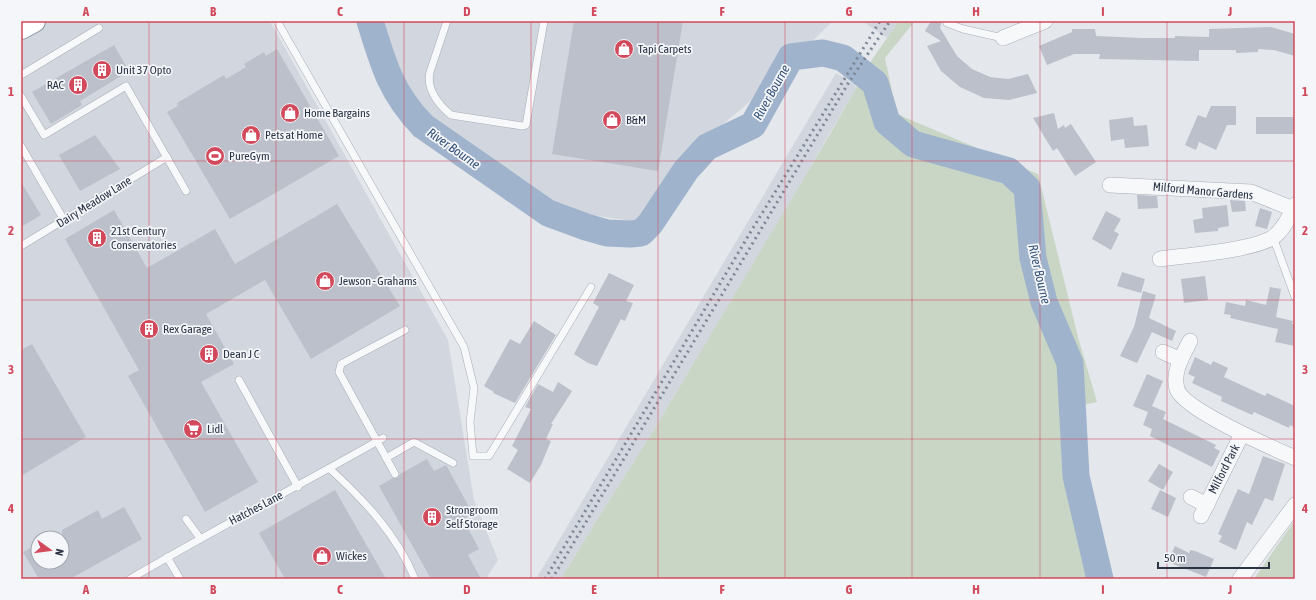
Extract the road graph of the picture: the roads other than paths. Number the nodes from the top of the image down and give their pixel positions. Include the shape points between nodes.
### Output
1 (34, 21) edge
2 (276, 21) edge
3 (447, 21) edge
4 (544, 21) edge
5 (1046, 21) edge
6 (947, 23) dead end
7 (21, 28) edge
8 (99, 28) dead end
9 (1003, 38) joint
10 (21, 75) edge
11 (21, 96) edge
12 (21, 146) edge
13 (167, 157) junction
14 (1110, 184) dead end
15 (186, 191) dead end
16 (1294, 207) edge
17 (64, 220) junction
18 (1273, 237) junction
19 (21, 246) edge
20 (1160, 260) dead end
21 (591, 287) dead end
22 (1295, 297) edge
23 (405, 330) dead end
24 (1190, 340) dead end
25 (1163, 352) dead end
26 (1181, 360) junction
27 (239, 380) dead end
28 (1242, 434) junction
29 (380, 440) junction
30 (386, 458) junction
31 (1295, 458) edge
32 (453, 463) dead end
33 (330, 469) junction
34 (395, 474) dead end
35 (298, 487) junction
36 (1190, 497) dead end
37 (1295, 505) edge
38 (186, 519) dead end
39 (200, 538) junction
40 (167, 557) junction
41 (130, 579) edge
42 (180, 579) edge
43 (415, 579) edge
44 (1240, 579) edge

1 - 7 highway
2 - 21 lane via 464,347 474,388 470,422 473,456 489,456
3 - 4 lane via 428,79 432,92 443,108 451,115 522,126 526,125
5 - 9 street
6 - 9 lane
8 - 10 lane
11 - 13 lane via 44,135 126,86
12 - 17 lane
13 - 15 lane
13 - 17 lane, Dairy Meadow Lane
14 - 16 street, Milford Manor Gardens via 1250,192
16 - 18 street, Milford Manor Gardens via 1284,226
17 - 19 lane, Dairy Meadow Lane
18 - 20 street, Milford Manor Gardens via 1256,244
18 - 22 lane
23 - 29 lane via 341,364 339,372
24 - 26 street, Milford Park
25 - 26 street
26 - 28 street, Milford Park via 1176,378 1177,390 1189,404
27 - 35 lane
28 - 31 street, Milford Park
28 - 36 street, Milford Park via 1204,511
29 - 30 lane
29 - 33 lane, Hatches Lane
30 - 32 lane via 414,442
30 - 34 lane
33 - 35 lane, Hatches Lane
33 - 43 lane via 359,495 392,534
35 - 39 lane, Hatches Lane
37 - 44 street
38 - 39 lane
39 - 40 lane, Hatches Lane
40 - 41 lane, Hatches Lane
40 - 42 lane

